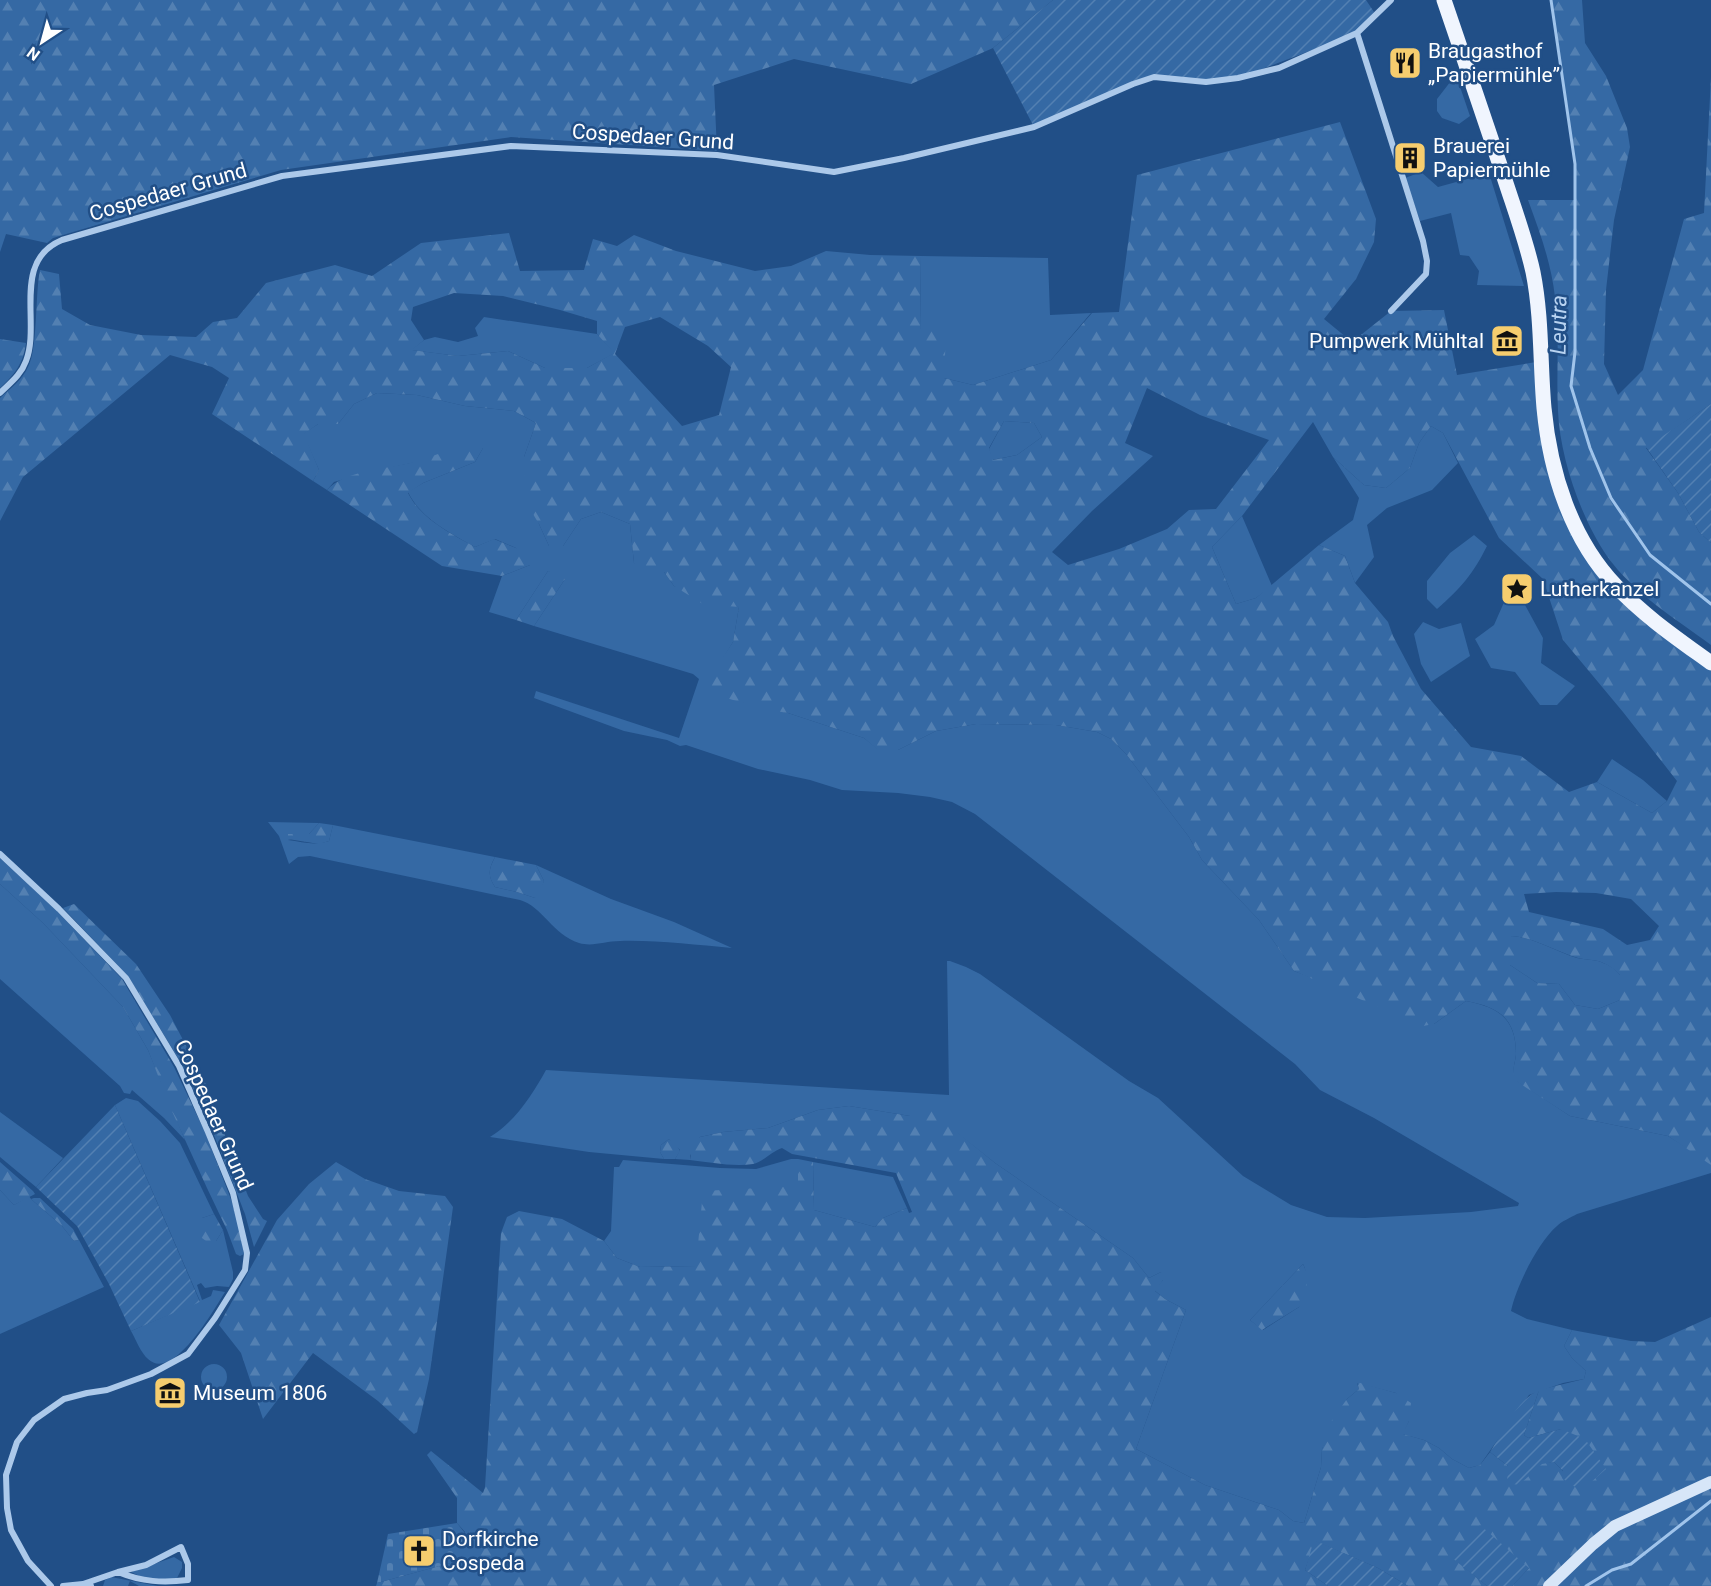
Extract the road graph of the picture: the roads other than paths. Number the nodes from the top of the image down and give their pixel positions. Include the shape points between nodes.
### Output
1 (1391, 0) edge
2 (1444, 0) edge
3 (1357, 33) junction
4 (1391, 311) dead end
5 (0, 393) edge
6 (1711, 663) edge
7 (0, 854) edge
8 (6, 1475) junction
9 (0, 1481) edge
10 (1711, 1482) edge
11 (3, 1508) edge
12 (118, 1572) junction
13 (83, 1584) junction
14 (51, 1586) edge
15 (63, 1586) edge
16 (91, 1586) edge
17 (1549, 1586) edge

1 - 3 street, Cospedaer Grund
2 - 6 main road via 1529,258 1539,317 1549,444 1569,511 1598,565 1624,594
3 - 4 street via 1427,261 1426,274
3 - 5 street, Cospedaer Grund via 1279,68 1206,82 1154,78 1034,127 834,172 717,155 511,146 282,176 53,244 40,257 33,273 27,358 18,376
7 - 8 street, Cospedaer Grund via 126,978 178,1066 233,1193 246,1253 245,1270 188,1354 140,1378 64,1399 52,1406 22,1434
8 - 9 street
8 - 11 street
10 - 17 street via 1615,1526
11 - 14 street via 20,1549
12 - 12 street via 162,1583 188,1580 188,1564 181,1547 146,1565
12 - 13 street
13 - 15 street
13 - 16 street

